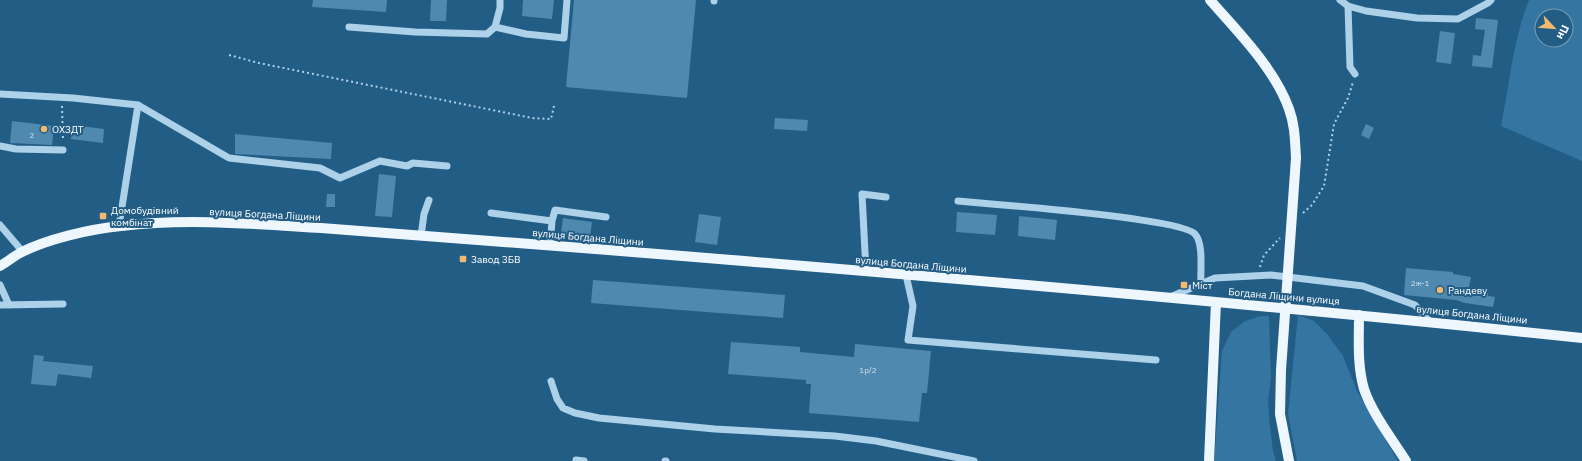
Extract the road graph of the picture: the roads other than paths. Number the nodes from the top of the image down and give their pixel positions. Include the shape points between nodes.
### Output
1 (500, 0) edge
2 (567, 0) edge
3 (1210, 0) edge
4 (1490, 0) edge
5 (1343, 2) edge
6 (349, 26) dead end
7 (495, 27) junction
8 (1355, 74) road end
9 (0, 94) edge
10 (138, 105) junction
11 (0, 146) edge
12 (64, 150) road end
13 (447, 166) dead end
14 (886, 197) dead end
15 (429, 200) dead end
16 (958, 200) dead end
17 (491, 214) dead end
18 (606, 217) dead end
19 (552, 221) junction
20 (0, 225) edge
21 (119, 226) junction
22 (421, 236) junction
23 (550, 246) junction
24 (23, 252) junction
25 (0, 266) edge
26 (866, 272) junction
27 (906, 275) junction
28 (1201, 284) junction
29 (0, 285) edge
30 (1169, 297) junction
31 (1182, 298) joint
32 (1216, 302) junction
33 (63, 304) dead end
34 (0, 305) edge
35 (9, 305) junction
36 (1360, 315) junction
37 (1430, 322) junction
38 (1582, 338) edge
39 (1156, 360) dead end
40 (551, 381) dead end
41 (974, 461) edge
42 (1209, 461) edge
43 (1289, 461) edge
44 (1406, 461) edge

1 - 7 street
2 - 7 street via 564,38 526,34
3 - 43 main road, bridge via 1258,56 1278,84 1289,109 1295,133 1296,158 1280,414
4 - 5 street via 1458,19 1417,18 1366,11
5 - 8 street via 1350,67
6 - 7 street via 415,32 487,34
9 - 10 street
10 - 13 street via 229,158 320,168 340,178 380,161 407,166 413,163
10 - 21 street
11 - 12 street
14 - 26 street via 862,194
15 - 22 street
16 - 28 street via 1132,218 1181,227 1194,233 1200,245
17 - 19 street
18 - 19 street via 555,210
19 - 23 street
20 - 24 street
21 - 22 main road, вулиця Богдана Ліщини via 183,222 249,224
21 - 24 main road, вулиця Богдана Ліщини via 64,237
22 - 23 main road, вулиця Богдана Ліщини
23 - 26 main road, вулиця Богдана Ліщини
24 - 25 main road, вулиця Богдана Ліщини
26 - 27 main road, вулиця Богдана Ліщини
27 - 30 main road, вулиця Богдана Ліщини
27 - 39 street via 913,306 908,340
28 - 30 street
28 - 37 street via 1215,278 1271,275 1363,286 1415,305
29 - 35 street
30 - 31 main road, вулиця Богдана Ліщини
31 - 32 main road, Богдана Ліщини вулиця
32 - 36 main road, Богдана Ліщини вулиця
32 - 42 main road
33 - 35 street
34 - 35 street
36 - 37 main road, вулиця Богдана Ліщини
36 - 44 main road via 1359,354 1364,389 1371,406
37 - 38 main road, вулиця Богдана Ліщини
40 - 41 street via 563,408 599,418 715,429 835,436 876,441

